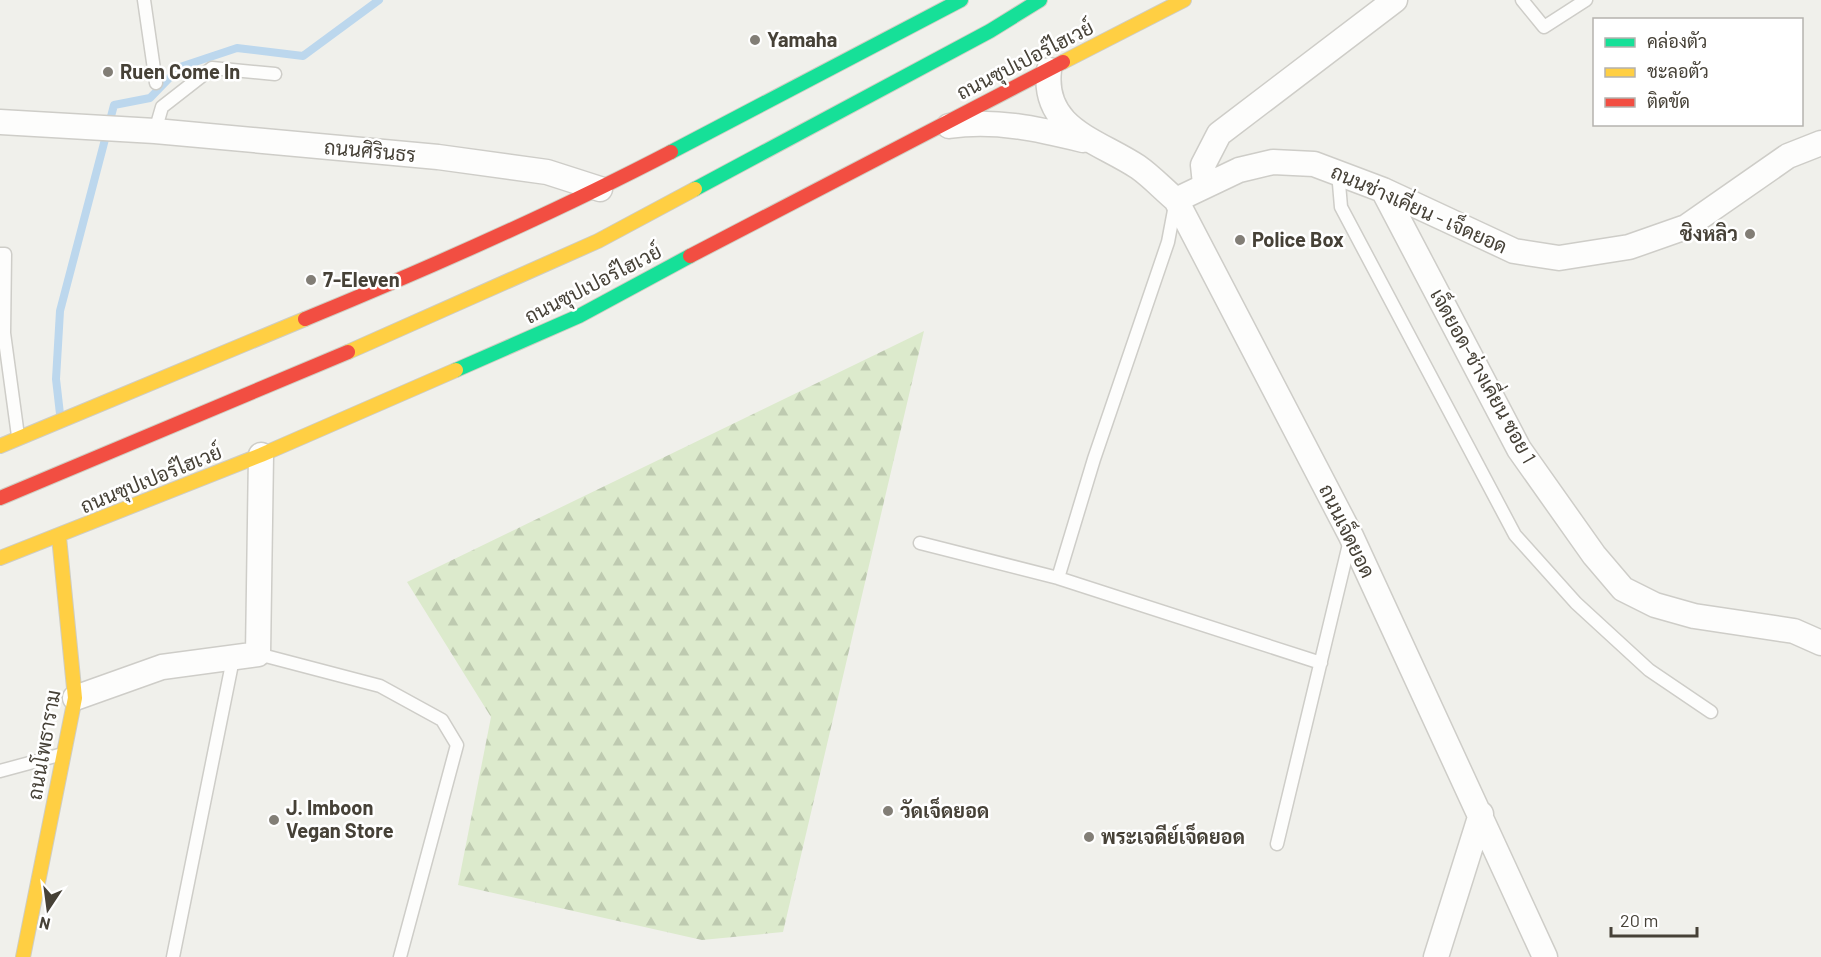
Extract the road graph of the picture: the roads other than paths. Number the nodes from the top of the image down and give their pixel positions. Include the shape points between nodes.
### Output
1 (144, 0) edge
2 (960, 0) edge
3 (1040, 0) edge
4 (1184, 0) edge
5 (1395, 0) edge
6 (1522, 0) edge
7 (1586, 0) edge
8 (1049, 70) junction
9 (275, 74) dead end
10 (156, 83) dead end
11 (0, 122) edge
12 (934, 128) junction
13 (146, 130) junction
14 (1821, 143) edge
15 (1097, 144) junction
16 (1338, 171) junction
17 (1204, 184) junction
18 (600, 189) junction
19 (1383, 190) junction
20 (1176, 200) junction
21 (0, 254) edge
22 (4, 364) edge
23 (18, 434) junction
24 (0, 446) edge
25 (261, 455) junction
26 (0, 498) edge
27 (1351, 536) junction
28 (59, 537) junction
29 (920, 543) dead end
30 (0, 558) edge
31 (1058, 578) junction
32 (1821, 643) edge
33 (258, 654) junction
34 (233, 659) junction
35 (1321, 663) junction
36 (75, 698) junction
37 (1711, 712) dead end
38 (63, 754) junction
39 (0, 771) edge
40 (1481, 814) junction
41 (1277, 844) dead end
42 (23, 957) edge
43 (173, 957) edge
44 (400, 957) edge
45 (1436, 957) edge
46 (1545, 957) edge

1 - 10 lane
2 - 18 main road
3 - 26 main road, ถนนซุปเปอร์ไฮเวย์ via 990,31 598,241 309,369
4 - 8 main road, ถนนซุปเปอร์ไฮเวย์
5 - 17 street via 1219,134 1203,165
6 - 7 lane via 1544,27
8 - 12 main road, ถนนซุปเปอร์ไฮเวย์
8 - 15 street, ถนนเจ็ดยอด via 1047,90 1062,120
9 - 13 lane via 212,68 162,107
11 - 13 street, ถนนศิรินธร
12 - 15 street, ถนนเจ็ดยอด via 977,122 1035,128
12 - 25 main road, ถนนซุปเปอร์ไฮเวย์ via 579,316
13 - 18 street, ถนนศิรินธร via 449,159 547,172
14 - 19 street, ถนนช่างเคี่ยน - เจ็ดยอด via 1788,156 1686,227 1629,248 1559,258 1514,251
15 - 20 street, ถนนเจ็ดยอด via 1139,167
16 - 17 street, ถนนช่างเคี่ยน - เจ็ดยอด via 1314,164 1266,163
16 - 19 street, ถนนช่างเคี่ยน - เจ็ดยอด
16 - 37 lane via 1341,207 1515,535 1576,603 1649,670
17 - 20 street, ถนนช่างเคี่ยน - เจ็ดยอด
18 - 23 main road via 430,267
19 - 32 street, เจ็ดยอด-ช่างเคี่ยน ซอย 1 via 1519,449 1594,555 1623,589 1655,605 1694,616 1794,631
20 - 27 street, ถนนเจ็ดยอด
20 - 31 lane via 1168,242
21 - 22 lane via 5,255
22 - 23 lane
23 - 24 main road
25 - 28 main road, ถนนซุปเปอร์ไฮเวย์
25 - 33 street
27 - 35 lane
27 - 40 street, ถนนเจ็ดยอด
28 - 30 main road, ถนนซุปเปอร์ไฮเวย์
28 - 36 main road, ถนนโพธาราม
29 - 31 lane
31 - 35 lane
33 - 34 street
33 - 44 lane via 380,686 442,720 457,745
34 - 36 street via 162,667
34 - 43 lane
35 - 41 lane
36 - 38 main road, ถนนโพธาราม
38 - 39 lane
38 - 42 main road, ถนนโพธาราม
40 - 45 street
40 - 46 street, ถนนเจ็ดยอด

